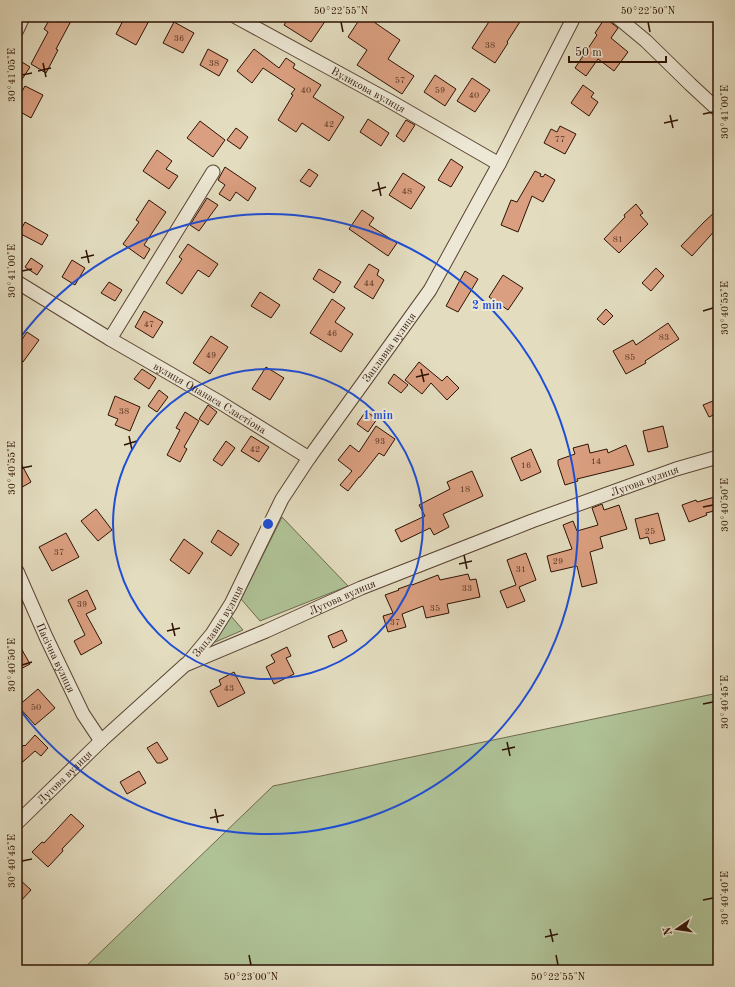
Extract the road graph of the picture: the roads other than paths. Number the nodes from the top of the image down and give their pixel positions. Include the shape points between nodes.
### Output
1 (23, 17) edge
2 (236, 17) edge
3 (574, 17) edge
4 (617, 17) edge
5 (17, 30) edge
6 (718, 110) edge
7 (499, 164) junction
8 (213, 172) dead end
9 (17, 282) edge
10 (110, 339) junction
11 (718, 457) edge
12 (309, 458) junction
13 (17, 571) edge
14 (186, 665) junction
15 (101, 741) junction
16 (17, 823) edge

1 - 5 street
2 - 7 street, Вуликова вулиця
3 - 7 street, Заплавна вулиця
4 - 6 street
7 - 12 street, Заплавна вулиця via 430,290
8 - 10 street
9 - 10 street, вулиця Опанаса Сластіона
10 - 12 street, вулиця Опанаса Сластіона via 221,403
11 - 14 street, Лугова вулиця via 676,468 532,521 361,588
12 - 14 street, Заплавна вулиця via 282,499 231,604 212,634
13 - 15 street, Пасічна вулиця via 83,714
14 - 15 street, Лугова вулиця
15 - 16 street, Лугова вулиця

